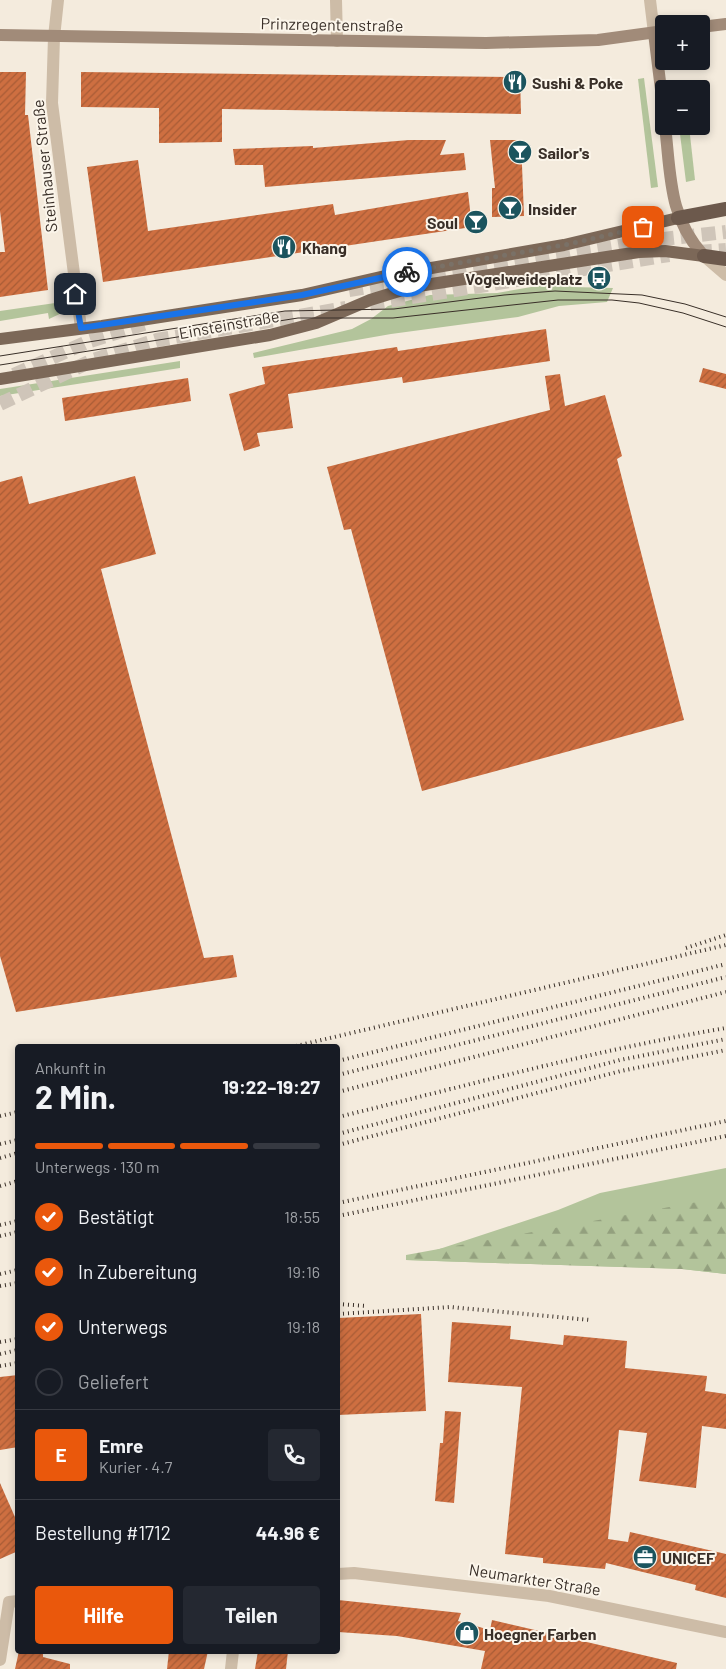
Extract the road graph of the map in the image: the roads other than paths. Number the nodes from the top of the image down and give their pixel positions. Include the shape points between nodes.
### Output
1 (58, 0) edge
2 (336, 0) edge
3 (650, 0) edge
4 (655, 18) edge
5 (726, 24) edge
6 (710, 26) edge
7 (655, 33) edge
8 (0, 35) edge
9 (54, 37) junction
10 (337, 41) junction
11 (666, 135) edge
12 (726, 209) edge
13 (678, 218) junction
14 (704, 256) junction
15 (726, 259) edge
16 (726, 275) edge
17 (81, 328) junction
18 (0, 339) edge
19 (0, 379) edge
20 (340, 1574) edge
21 (15, 1601) edge
22 (726, 1632) edge
23 (233, 1654) edge
24 (0, 1660) edge
25 (231, 1669) edge

1 - 9 street, Steinhauser Straße
2 - 10 street
3 - 4 street
5 - 6 main road
7 - 10 main road, Prinzregentenstraße via 598,40 486,43
8 - 9 main road, Prinzregentenstraße
9 - 10 main road, Prinzregentenstraße
9 - 17 street, Steinhauser Straße via 52,103
11 - 13 main road
12 - 13 highway, Einsteinstraße
13 - 14 main road
13 - 17 main road, Einsteinstraße via 564,245 385,276 302,295
14 - 15 highway, Einsteinstraße
14 - 16 street
14 - 19 main road, Einsteinstraße via 638,252 422,285 377,298 316,323 270,335
17 - 18 main road, Einsteinstraße
20 - 22 street, Neumarkter Straße via 549,1596
21 - 24 street via 9,1602
23 - 25 street

